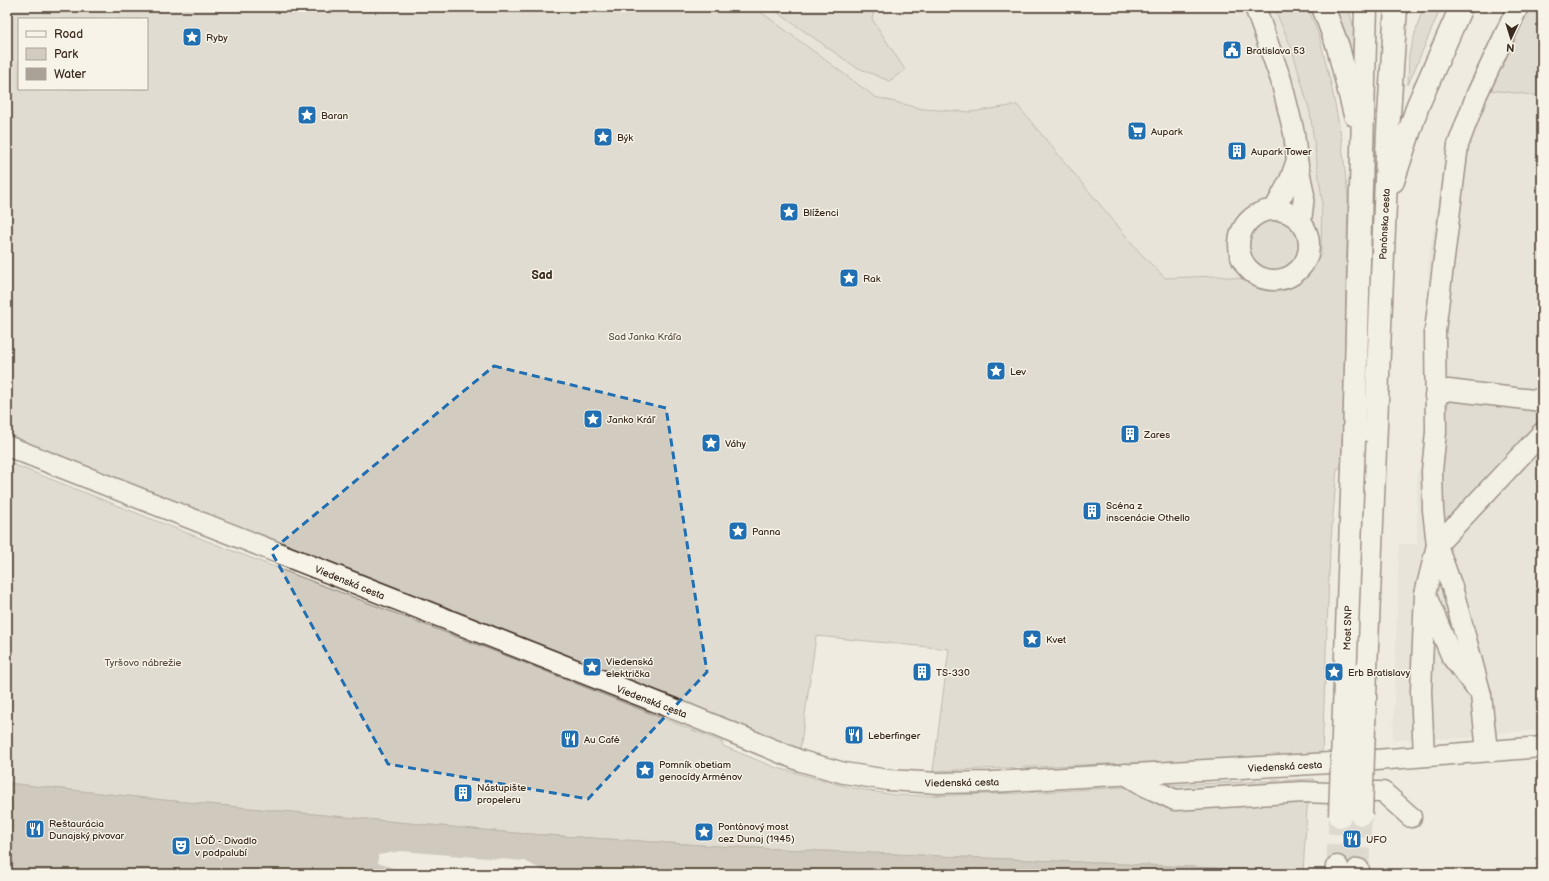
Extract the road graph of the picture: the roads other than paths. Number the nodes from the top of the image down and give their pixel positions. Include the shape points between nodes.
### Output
1 (1255, 7) edge
2 (1324, 7) edge
3 (1366, 7) edge
4 (1396, 7) edge
5 (1462, 7) edge
6 (1518, 7) edge
7 (1362, 157) junction
8 (1297, 160) junction
9 (1385, 207) junction
10 (1274, 210) junction
11 (1301, 222) junction
12 (1435, 396) junction
13 (1542, 401) edge
14 (1542, 433) edge
15 (1364, 440) junction
16 (7, 446) edge
17 (1437, 545) junction
18 (1425, 594) junction
19 (1481, 695) junction
20 (1542, 746) edge
21 (1487, 751) junction
22 (1424, 756) junction
23 (1376, 760) dead end
24 (1330, 763) dead end
25 (1125, 774) junction
26 (1329, 792) dead end
27 (1376, 792) dead end
28 (1350, 815) tunnel mouth
29 (1412, 817) dead end

1 - 8 street via 1285,93
2 - 7 main road via 1351,96
3 - 7 main road
4 - 9 main road, Panónska cesta
5 - 9 main road via 1416,112
6 - 12 street via 1477,94 1458,146 1435,331
7 - 15 main road
8 - 10 street
8 - 11 street via 1304,195
9 - 15 main road, Panónska cesta
10 - 11 street via 1284,211
10 - 11 street via 1261,212 1249,220 1239,238 1241,259 1256,276 1277,281 1290,277 1302,268 1310,248 1308,234
12 - 13 street via 1448,390
12 - 17 street via 1436,432 1432,471
14 - 17 street
15 - 28 main road, Most SNP, bridge
16 - 25 street, Viedenská cesta via 822,768 873,778 938,783
17 - 18 street
17 - 19 street via 1452,587
18 - 19 street via 1452,658
18 - 22 street via 1421,691
19 - 21 street
20 - 21 street
21 - 22 street
22 - 23 street
24 - 25 street, Viedenská cesta
25 - 26 street via 1175,800
27 - 29 street via 1383,792

